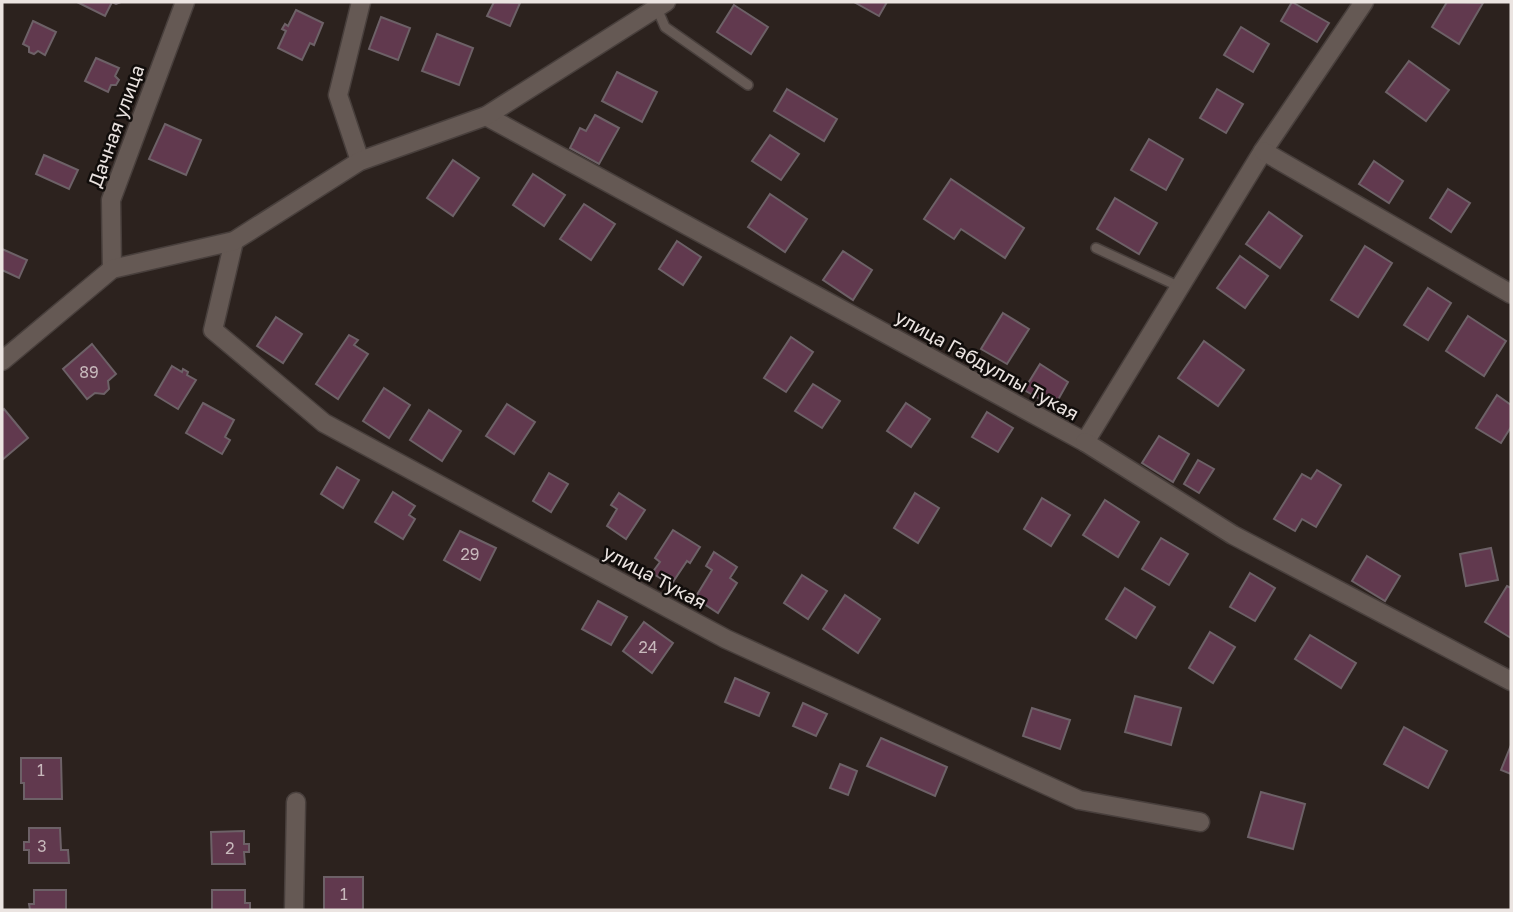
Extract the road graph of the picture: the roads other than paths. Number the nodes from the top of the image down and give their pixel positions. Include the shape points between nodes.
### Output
1 (185, 2) edge
2 (361, 2) edge
3 (1364, 2) edge
4 (659, 4) edge
5 (748, 85) dead end
6 (486, 116) junction
7 (1263, 150) junction
8 (360, 161) junction
9 (234, 240) junction
10 (1096, 248) dead end
11 (112, 269) junction
12 (1180, 287) junction
13 (1511, 294) edge
14 (2, 361) edge
15 (1085, 442) junction
16 (1511, 681) edge
17 (296, 802) dead end
18 (1200, 822) dead end
19 (294, 910) edge

1 - 11 street, Дачная улица via 111,200
2 - 8 street via 338,95
3 - 7 street, улица Габдуллы Тукая
4 - 5 lane via 665,27
4 - 6 street
6 - 8 street
6 - 15 street, улица Габдуллы Тукая
7 - 12 street, улица Габдуллы Тукая
7 - 13 street
8 - 9 street
9 - 11 street
9 - 18 street, улица Тукая via 213,330 324,423 726,639 789,668 1079,800
10 - 12 lane
11 - 14 street
12 - 15 street, улица Габдуллы Тукая
15 - 16 street via 1233,535
17 - 19 street

